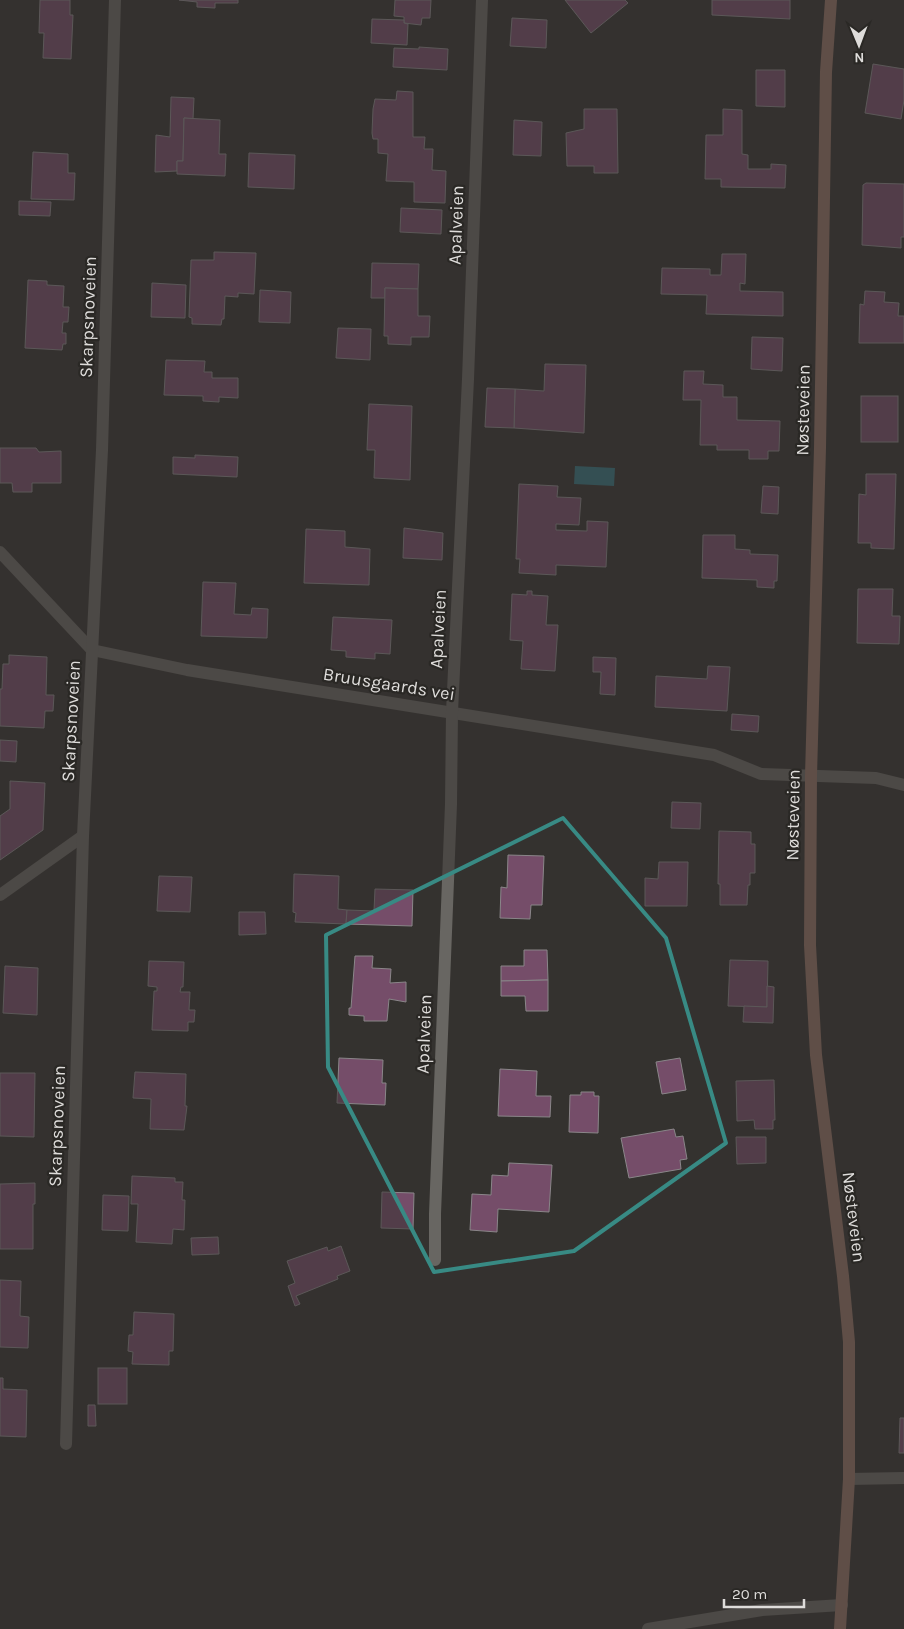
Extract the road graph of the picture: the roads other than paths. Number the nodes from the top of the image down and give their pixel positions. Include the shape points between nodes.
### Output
1 (116, 0) edge
2 (482, 0) edge
3 (830, 0) edge
4 (0, 552) edge
5 (92, 650) junction
6 (452, 712) junction
7 (811, 776) junction
8 (904, 784) edge
9 (83, 836) junction
10 (0, 895) edge
11 (435, 1260) dead end
12 (66, 1444) dead end
13 (904, 1478) edge
14 (849, 1479) junction
15 (842, 1604) junction
16 (648, 1629) edge
17 (840, 1629) edge

1 - 5 street, Skarpsnoveien
2 - 6 street, Apalveien
3 - 7 main road, Nøsteveien
4 - 5 street
5 - 6 street, Bruusgaards vei via 187,670
5 - 9 street, Skarpsnoveien
6 - 7 street, Bruusgaards vei via 714,755 761,774
6 - 11 street, Apalveien
7 - 8 street, Bruusgaards vei via 876,778
7 - 14 main road, Nøsteveien via 813,1014 820,1095 844,1276 849,1342
9 - 10 street
9 - 12 street, Skarpsnoveien
13 - 14 street
14 - 15 main road, Nøsteveien
15 - 16 street via 762,1610
15 - 17 main road, Nøsteveien

